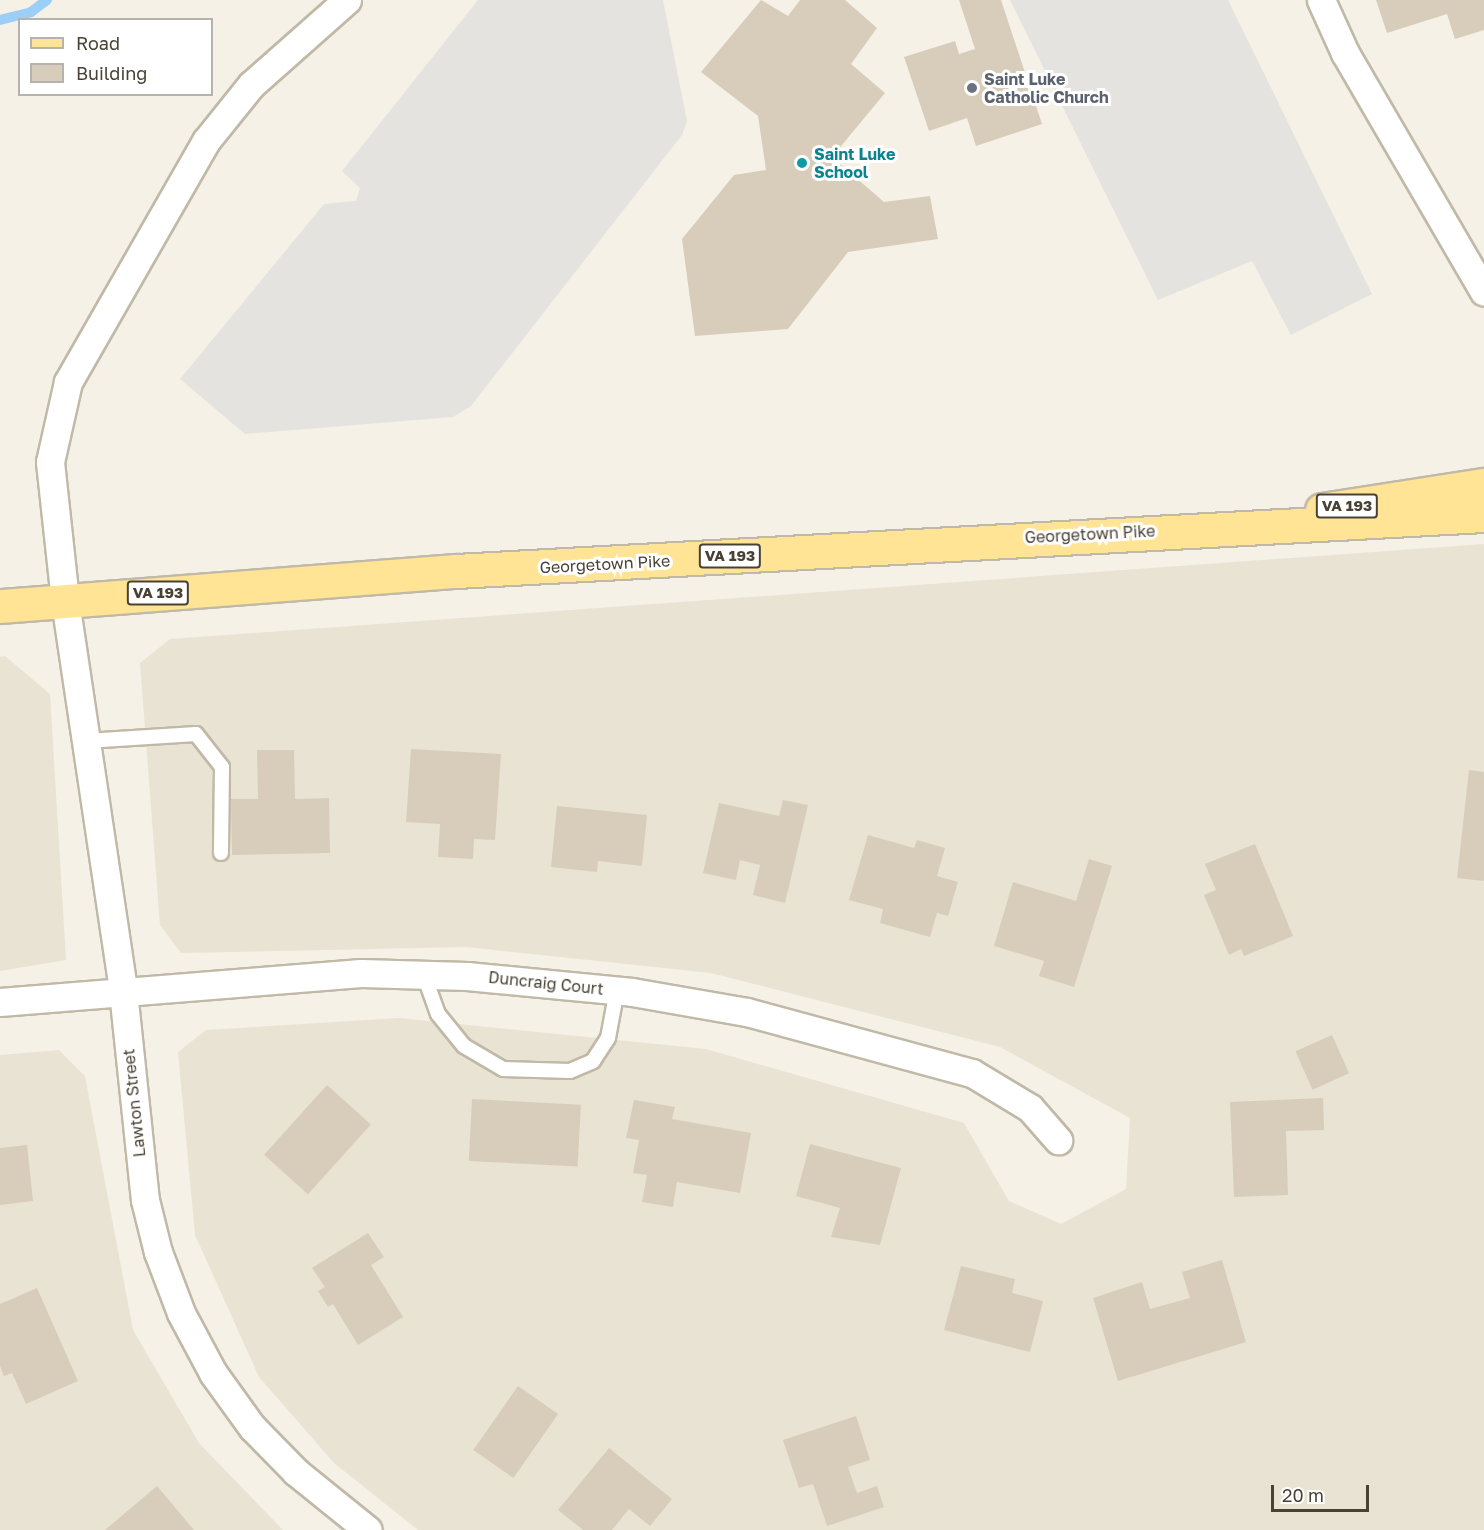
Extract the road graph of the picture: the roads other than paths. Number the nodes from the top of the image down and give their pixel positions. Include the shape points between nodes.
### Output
1 (347, 0) edge
2 (1321, 0) edge
3 (1484, 292) edge
4 (1484, 485) edge
5 (1484, 515) edge
6 (1210, 527) junction
7 (65, 601) junction
8 (0, 606) edge
9 (86, 741) junction
10 (221, 853) dead end
11 (424, 975) junction
12 (123, 990) junction
13 (617, 990) junction
14 (0, 1002) edge
15 (1058, 1140) dead end
16 (368, 1530) edge

1 - 7 street, Lawton Street via 251,85 206,141 68,382 50,462
2 - 3 street via 1345,53
4 - 6 main road, Georgetown Pike / VA 193
5 - 6 main road, Georgetown Pike / VA 193 via 1369,526
6 - 7 main road, Georgetown Pike / VA 193 via 456,570
7 - 8 main road, Georgetown Pike / VA 193
7 - 9 street, Lawton Street
9 - 10 lane via 196,734 222,767
9 - 12 street, Lawton Street
11 - 12 street, Duncraig Court via 245,978
11 - 13 street, Duncraig Court
11 - 13 lane via 438,1014 464,1046 503,1069 570,1071 593,1061 608,1038
12 - 14 street, Duncraig Court
12 - 16 street, Lawton Street via 145,1200 181,1313 213,1373 252,1427 296,1473
13 - 15 street, Duncraig Court via 747,1012 972,1073 1030,1108

